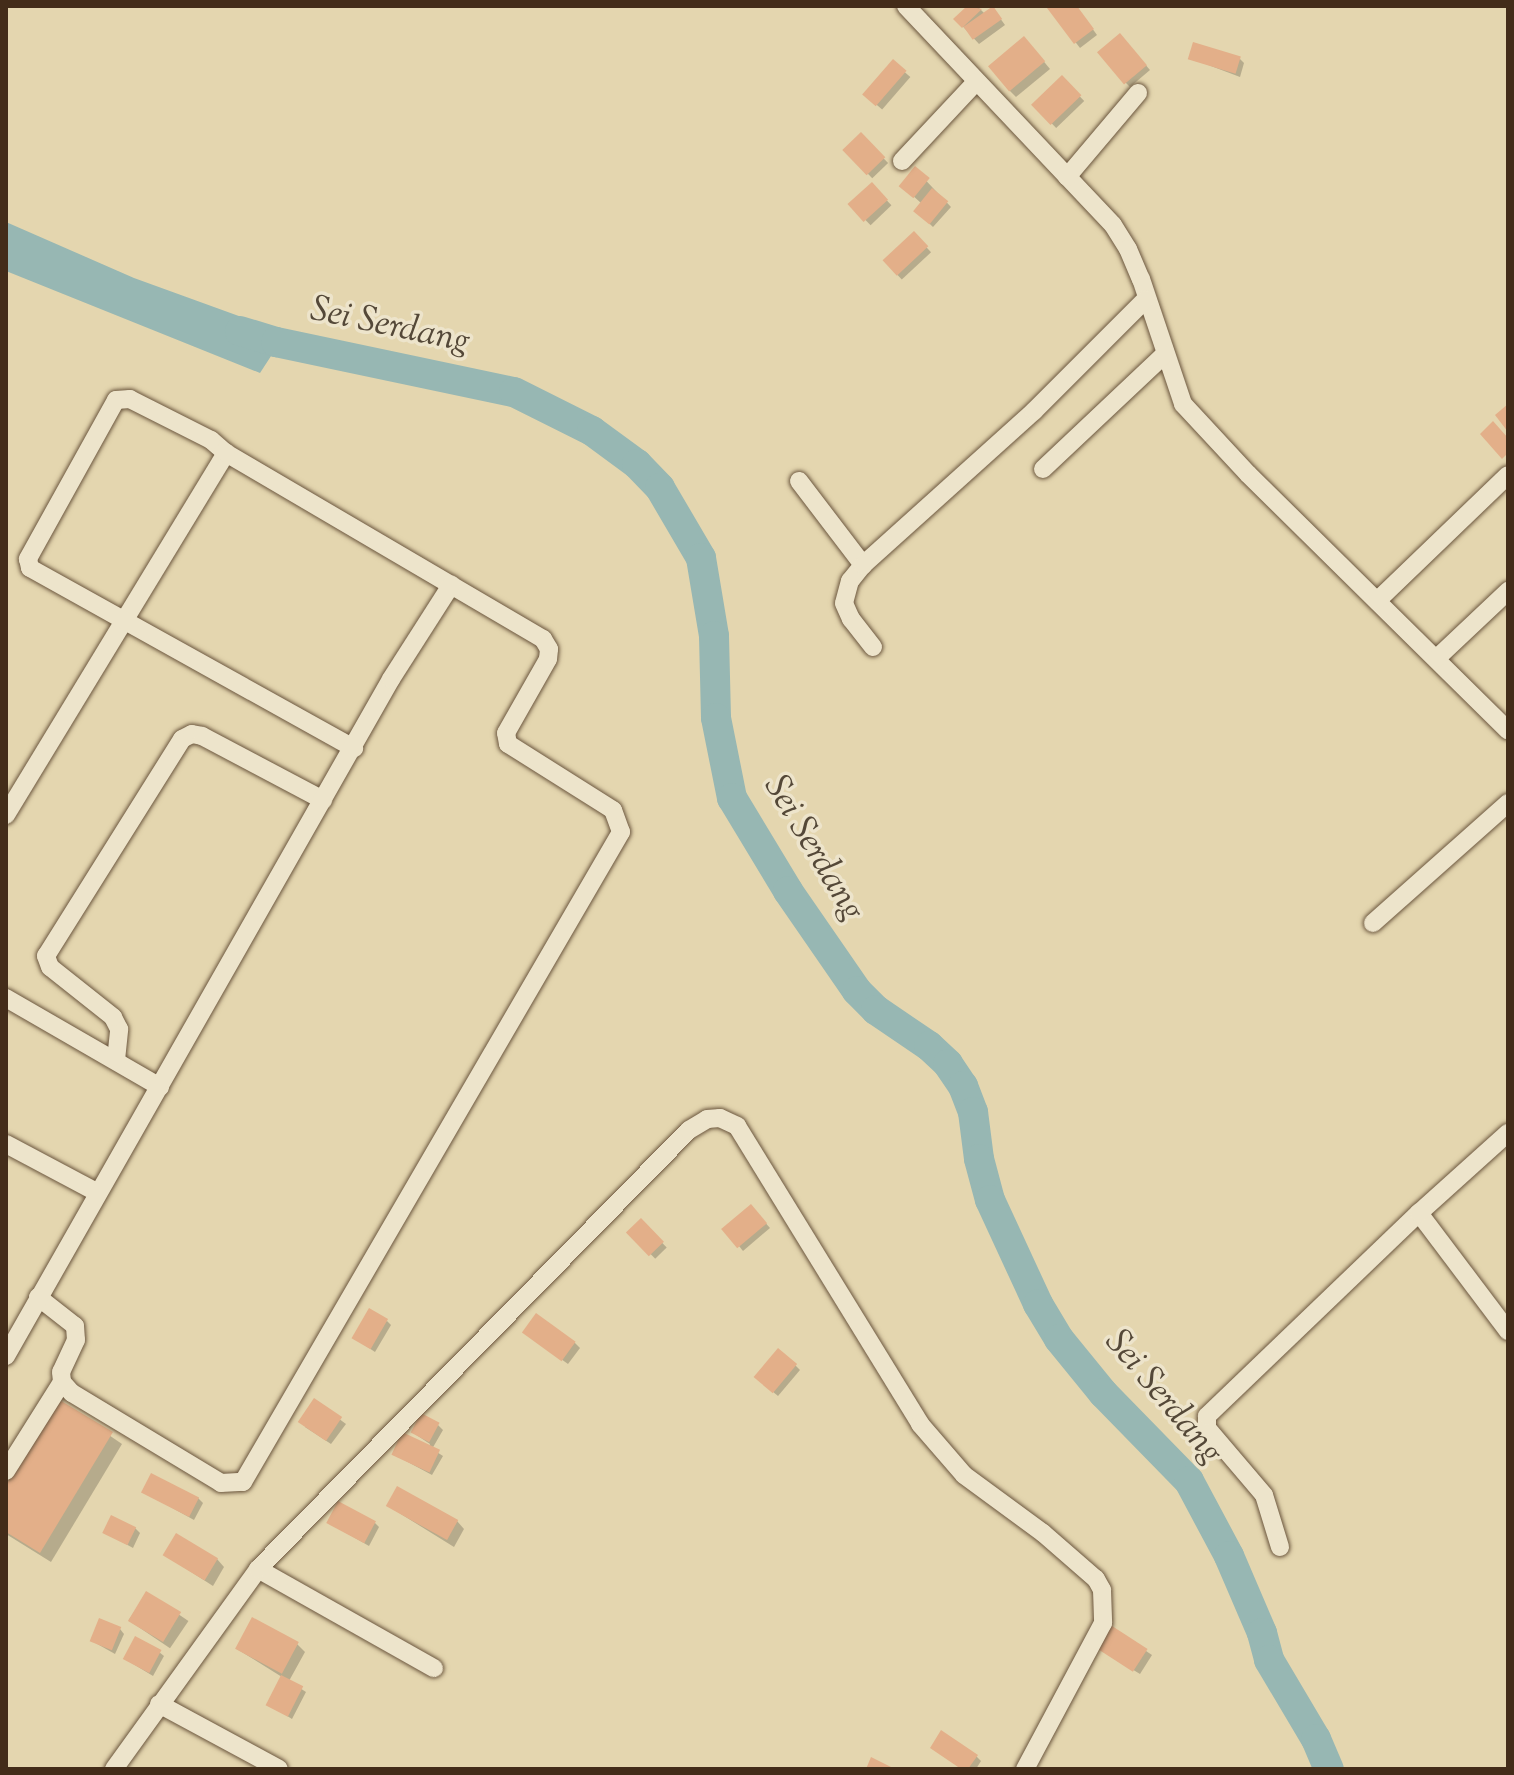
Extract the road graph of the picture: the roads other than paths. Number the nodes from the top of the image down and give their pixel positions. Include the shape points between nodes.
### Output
1 (906, 6) edge
2 (976, 82) junction
3 (1138, 93) dead end
4 (902, 161) dead end
5 (1067, 177) junction
6 (1146, 299) junction
7 (1164, 355) junction
8 (226, 453) junction
9 (1043, 469) dead end
10 (1508, 475) edge
11 (799, 481) dead end
12 (863, 565) junction
13 (451, 585) junction
14 (1508, 591) edge
15 (1378, 600) junction
16 (123, 620) junction
17 (873, 647) dead end
18 (1437, 658) junction
19 (1508, 730) edge
20 (354, 748) junction
21 (323, 800) junction
22 (1508, 803) edge
23 (6, 815) edge
24 (1373, 923) dead end
25 (6, 998) edge
26 (116, 1060) junction
27 (160, 1087) junction
28 (1508, 1133) edge
29 (6, 1144) edge
30 (98, 1193) junction
31 (1419, 1213) junction
32 (38, 1297) junction
33 (1508, 1331) edge
34 (6, 1356) edge
35 (62, 1382) junction
36 (6, 1471) edge
37 (1280, 1547) dead end
38 (258, 1569) junction
39 (434, 1668) dead end
40 (159, 1704) junction
41 (114, 1769) edge
42 (279, 1769) edge
43 (1025, 1769) edge

1 - 2 street
2 - 4 street
2 - 5 street
3 - 5 street
5 - 6 street via 1128,249
6 - 7 street
6 - 12 street via 1034,411
7 - 9 street
7 - 15 street via 1183,404
8 - 13 street
8 - 16 street
8 - 16 street via 130,399 111,404 28,563 34,573
10 - 15 street
11 - 12 street
12 - 17 street via 850,581 844,603
13 - 20 street
13 - 35 street via 548,645 548,659 506,733 508,744 613,810 621,832 243,1482 221,1483
14 - 18 street
15 - 18 street
16 - 20 street
16 - 23 street
18 - 19 street
20 - 21 street
21 - 26 street via 202,736 182,739 46,956 50,967 113,1017 119,1029
21 - 27 street
22 - 24 street
25 - 26 street
26 - 27 street
27 - 30 street
28 - 31 street
29 - 30 street
30 - 32 street
31 - 33 street
31 - 37 street via 1207,1416 1207,1428 1264,1495
32 - 34 street
32 - 35 street via 75,1326 76,1340 61,1372
35 - 36 street
38 - 39 street
38 - 40 street
38 - 43 street via 689,1130 720,1118 737,1126 920,1424 964,1475 1043,1533 1102,1590 1103,1623
40 - 41 street
40 - 42 street

